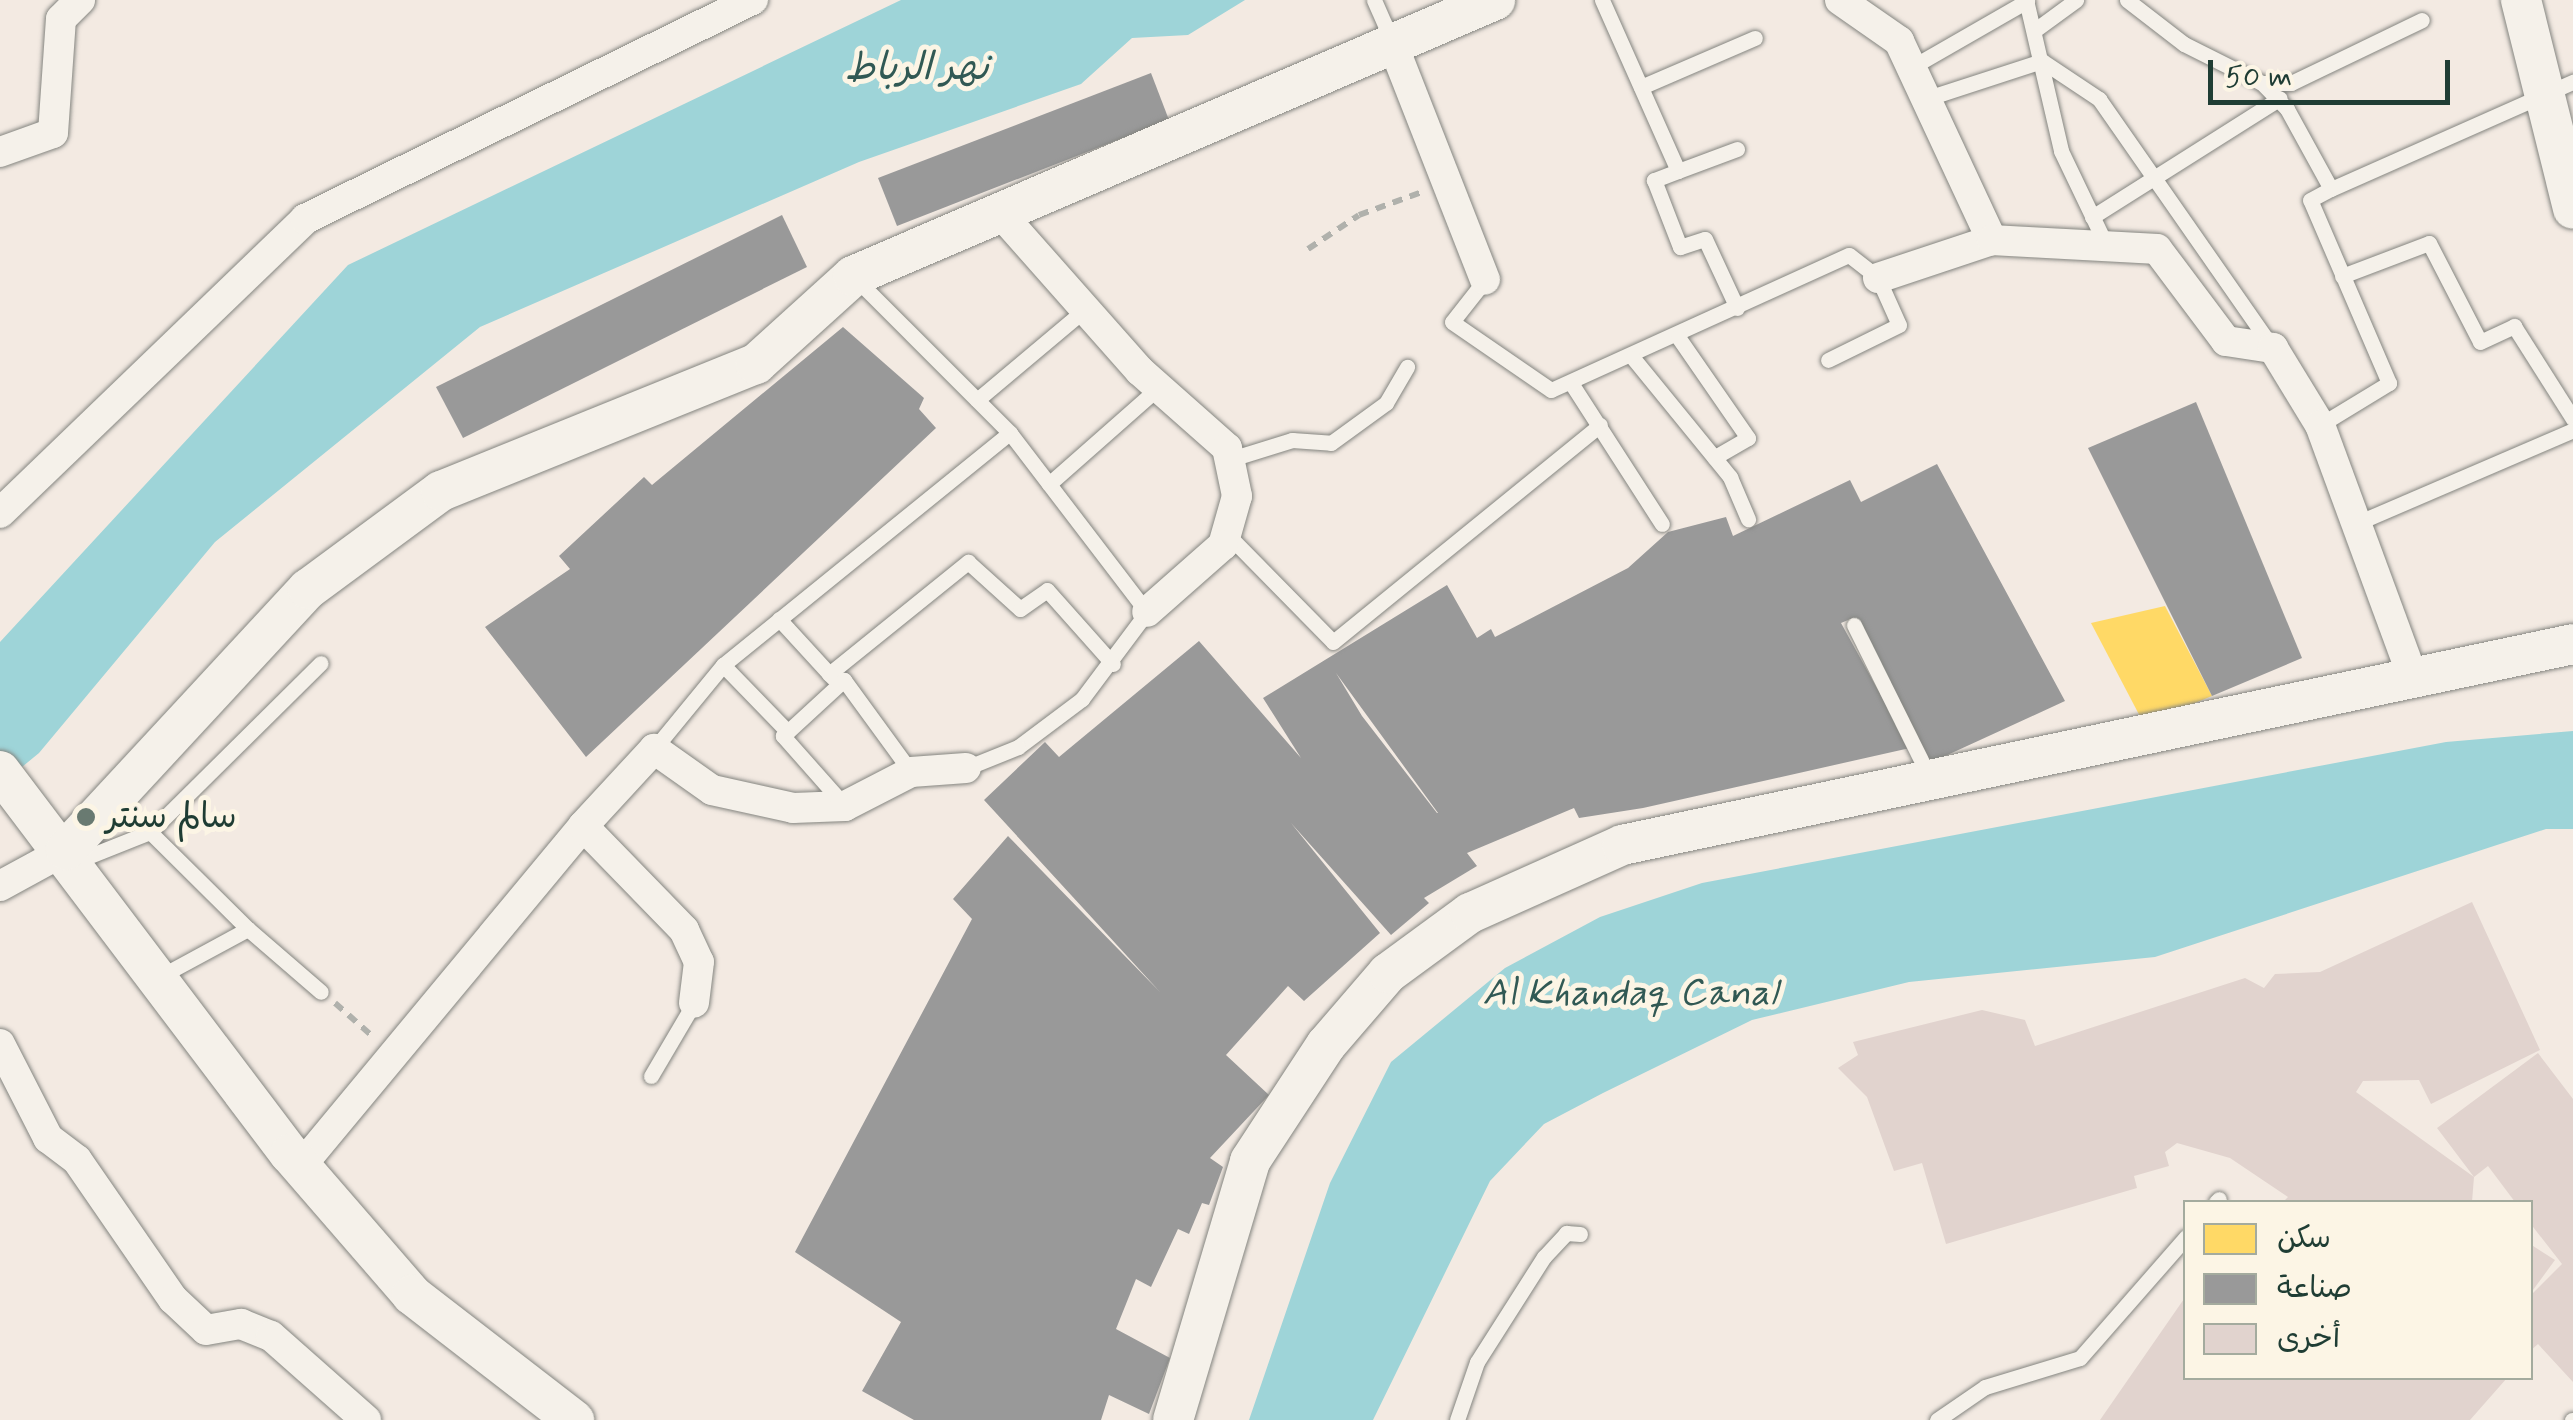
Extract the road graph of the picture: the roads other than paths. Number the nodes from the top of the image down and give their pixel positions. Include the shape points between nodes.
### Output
1 (80, 0) edge
2 (753, 0) edge
3 (1374, 0) edge
4 (1495, 0) edge
5 (1602, 0) edge
6 (1840, 0) edge
7 (2076, 0) edge
8 (2127, 0) edge
9 (2521, 0) edge
10 (2027, 1) edge
11 (707, 10) edge
12 (2422, 20) dead end
13 (2035, 30) junction
14 (1755, 38) dead end
15 (1393, 45) junction
16 (2042, 61) junction
17 (1912, 67) junction
18 (2262, 83) junction
19 (1640, 86) junction
20 (2556, 90) edge
21 (1928, 98) junction
22 (2280, 98) junction
23 (1736, 149) dead end
24 (0, 152) edge
25 (1678, 171) junction
26 (2151, 179) junction
27 (2331, 189) junction
28 (2573, 210) edge
29 (1001, 214) junction
30 (2098, 230) junction
31 (1992, 240) junction
32 (853, 276) junction
33 (2342, 276) junction
34 (1878, 278) junction
35 (1485, 280) joint
36 (1736, 308) junction
37 (1083, 310) junction
38 (1678, 337) junction
39 (2273, 348) junction
40 (1633, 358) junction
41 (1828, 360) dead end
42 (1407, 367) dead end
43 (1160, 386) junction
44 (1573, 386) junction
45 (977, 400) junction
46 (2573, 420) edge
47 (1600, 425) junction
48 (2320, 425) junction
49 (2573, 430) edge
50 (1010, 433) junction
51 (1714, 458) junction
52 (1231, 460) junction
53 (1049, 484) junction
54 (0, 513) edge
55 (1748, 520) dead end
56 (2362, 521) junction
57 (1662, 524) dead end
58 (1227, 534) junction
59 (1146, 612) junction
60 (779, 618) junction
61 (1854, 624) dead end
62 (2573, 644) edge
63 (321, 663) dead end
64 (1113, 664) junction
65 (723, 665) junction
66 (834, 679) junction
67 (2414, 681) junction
68 (788, 732) junction
69 (654, 749) junction
70 (966, 768) joint
71 (0, 770) edge
72 (912, 772) junction
73 (1931, 779) junction
74 (844, 806) junction
75 (584, 826) junction
76 (150, 832) junction
77 (64, 848) junction
78 (0, 886) edge
79 (248, 929) junction
80 (161, 976) junction
81 (321, 992) road end
82 (694, 1003) joint
83 (0, 1044) edge
84 (651, 1076) dead end
85 (301, 1166) junction
86 (1580, 1234) dead end
87 (2183, 1240) edge
88 (366, 1420) edge
89 (574, 1420) edge
90 (1172, 1420) edge
91 (1458, 1420) edge
92 (1937, 1420) edge

1 - 24 street via 61,19 53,133
2 - 11 street
3 - 15 lane
4 - 15 street
5 - 19 lane
6 - 17 street via 1889,30
7 - 13 lane
8 - 18 lane via 2184,44
9 - 20 street
10 - 13 lane
10 - 17 lane
11 - 54 street via 305,219
12 - 18 lane via 2291,83
13 - 16 lane
14 - 19 lane
15 - 29 street
15 - 35 street
16 - 21 lane
16 - 26 lane via 2099,100
16 - 30 lane via 2061,152
17 - 21 street
18 - 22 lane
19 - 25 lane
20 - 27 lane
20 - 28 street
21 - 31 street
22 - 26 lane
22 - 27 lane
23 - 25 lane
25 - 36 lane via 1654,180 1680,247 1705,239
26 - 30 lane
26 - 39 lane
27 - 33 lane via 2310,200
29 - 32 street
29 - 37 street
30 - 31 street
30 - 39 street via 2157,249 2226,340
31 - 34 street
32 - 45 lane
32 - 77 street via 756,364 441,490 371,538 258,639
33 - 46 lane via 2428,243 2480,342 2514,326
33 - 48 lane via 2389,384
34 - 36 lane via 1849,255
34 - 41 lane via 1899,325
35 - 44 lane via 1452,322 1530,384
36 - 38 lane
37 - 43 street
37 - 45 lane
38 - 40 lane
38 - 51 lane via 1748,438
39 - 48 street
40 - 44 lane
40 - 51 lane
42 - 52 lane via 1386,403 1331,444 1292,440
43 - 52 street via 1210,425
43 - 53 lane
44 - 47 lane
45 - 50 lane
47 - 57 lane
47 - 58 lane via 1334,642
48 - 56 street
49 - 56 lane
50 - 53 lane
50 - 60 lane
51 - 55 lane
52 - 58 street via 1238,496
53 - 59 lane
56 - 67 street
58 - 59 street
59 - 64 lane
60 - 65 lane
60 - 66 lane
61 - 73 lane
62 - 67 street
63 - 76 lane
64 - 66 lane via 1047,590 1020,609 968,562
64 - 70 lane via 1018,747
65 - 68 lane
65 - 69 lane
66 - 68 lane
66 - 72 lane via 844,680
67 - 73 street
68 - 74 lane
69 - 74 street via 744,800
69 - 75 street
70 - 72 street
71 - 77 street
72 - 74 street
73 - 90 street via 1570,861 1470,913 1388,973 1326,1044 1250,1161
75 - 82 street via 684,930 698,962
75 - 85 street via 384,1046
76 - 77 lane
76 - 79 lane
77 - 78 street
77 - 80 street
79 - 80 lane
79 - 81 lane
80 - 85 street
82 - 84 lane
83 - 88 street via 48,1138 76,1160 173,1299 206,1330 241,1324 271,1336
85 - 89 street via 412,1295
86 - 91 lane via 1566,1233 1544,1257 1477,1362
87 - 92 lane via 2080,1358 1985,1388

